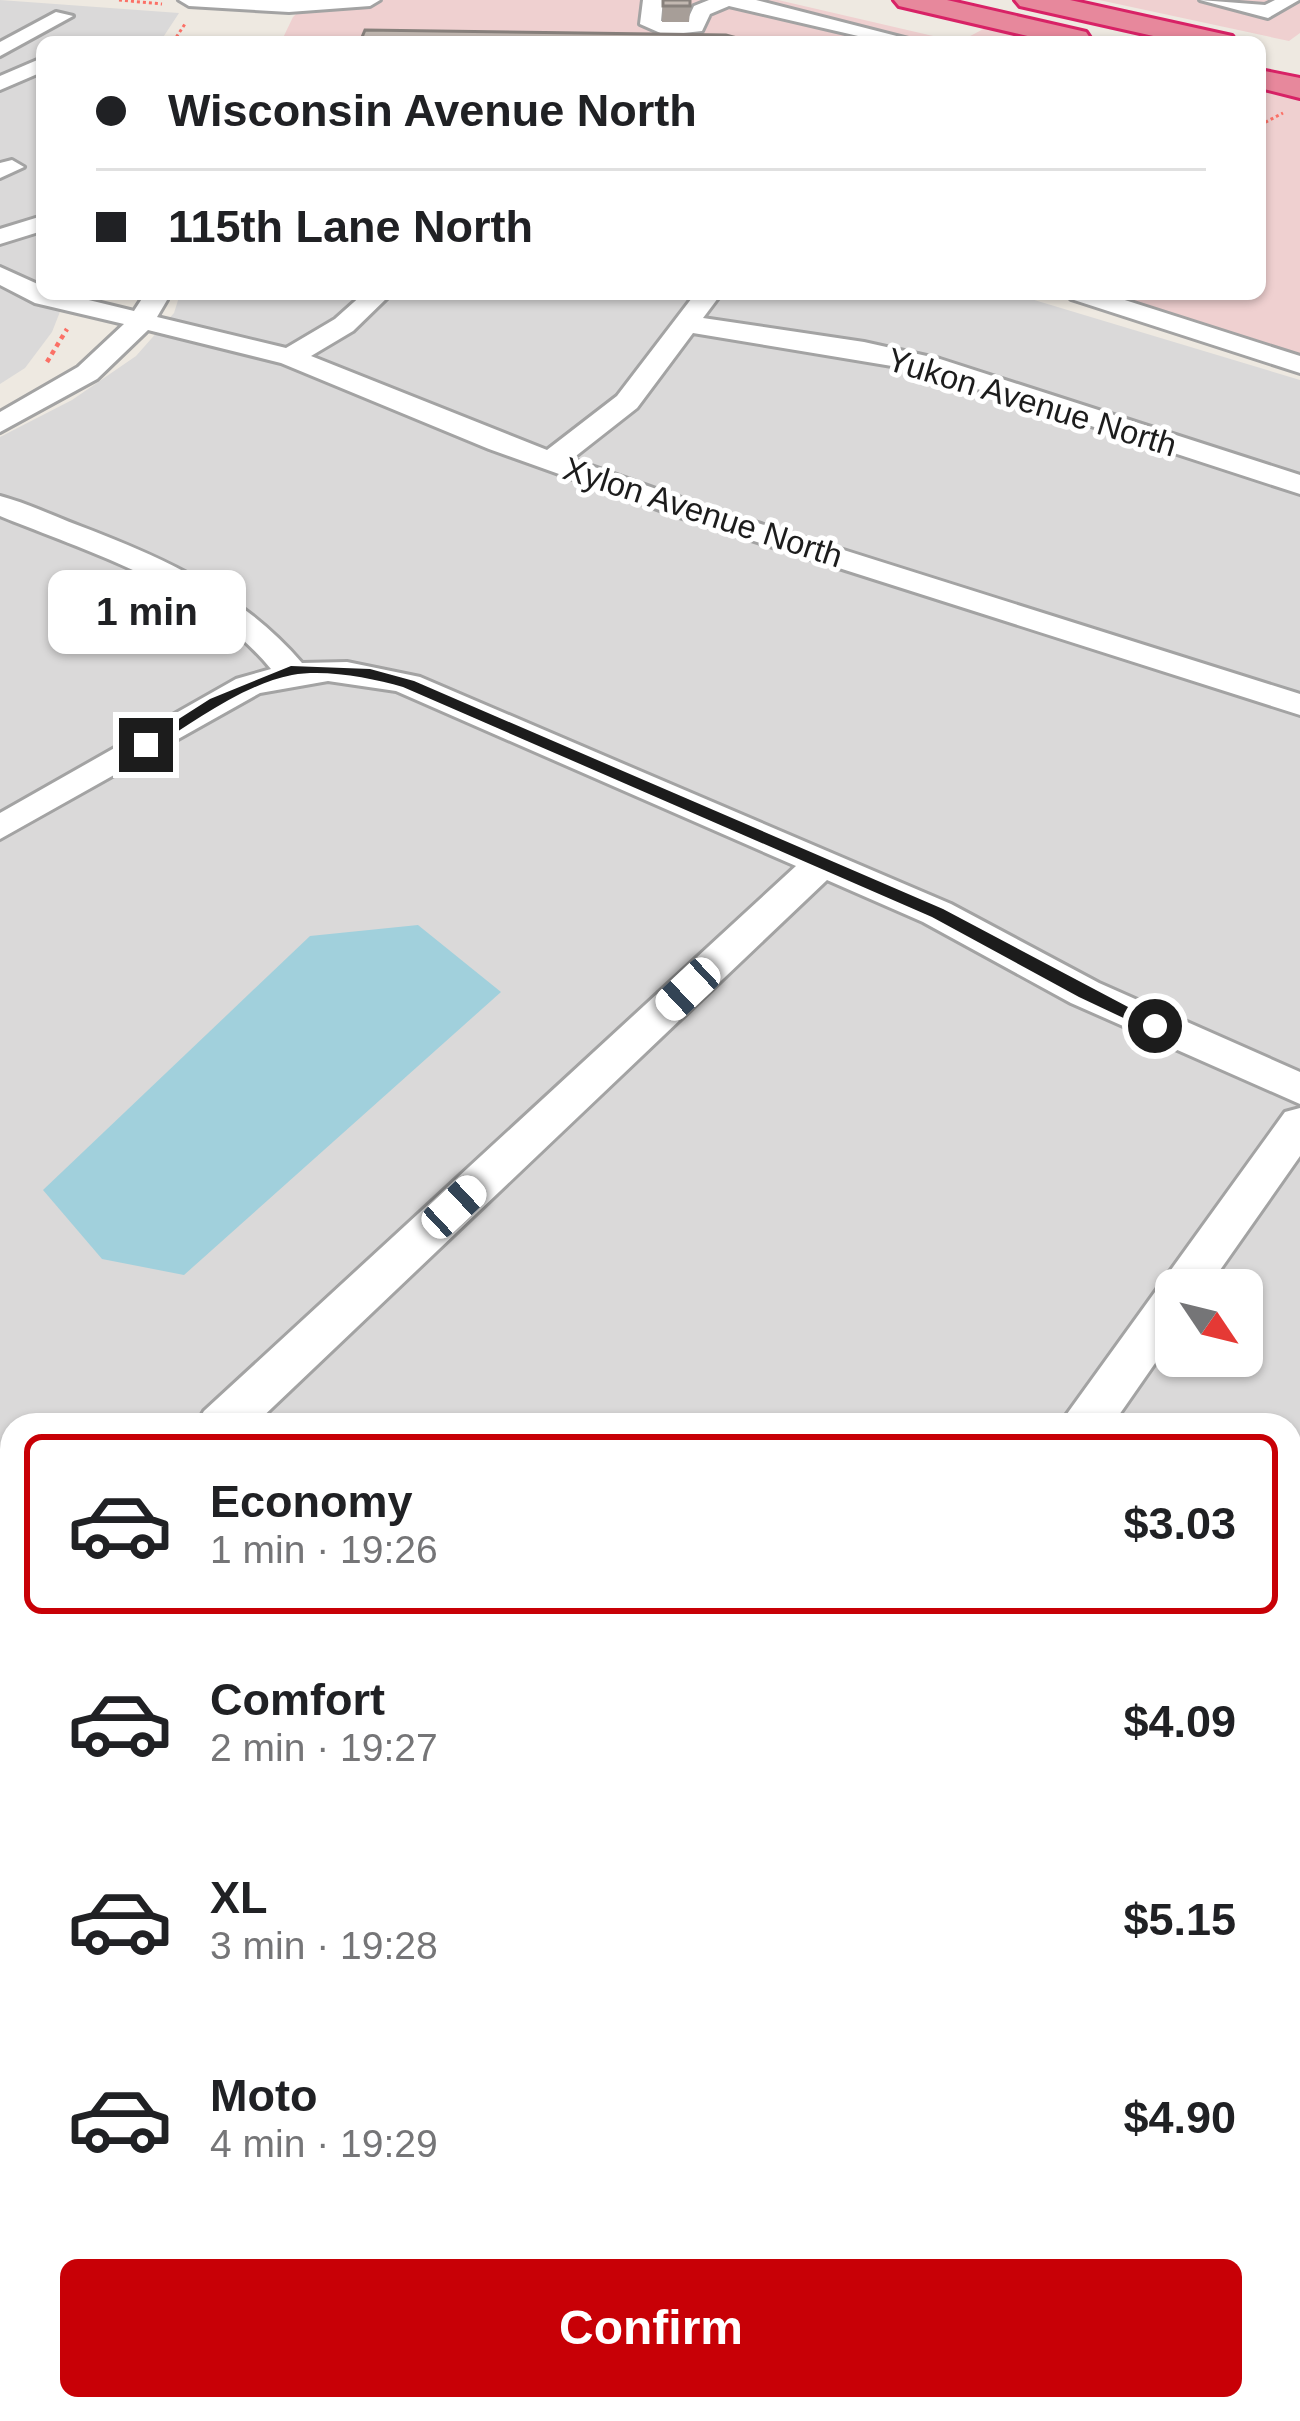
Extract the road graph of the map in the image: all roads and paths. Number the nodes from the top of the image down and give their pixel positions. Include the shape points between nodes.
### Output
1 (189, 0) edge
2 (396, 0) edge
3 (653, 0) edge
4 (909, 0) edge
5 (1030, 0) edge
6 (1210, 0) edge
7 (1288, 0) edge
8 (724, 1) edge
9 (227, 2) edge
10 (266, 3) edge
11 (364, 6) edge
12 (63, 16) dead end
13 (323, 20) dead end
14 (246, 22) dead end
15 (204, 28) dead end
16 (668, 36) edge
17 (883, 36) edge
18 (1068, 36) edge
19 (1194, 36) edge
20 (0, 51) edge
21 (1266, 52) edge
22 (1300, 59) edge
23 (36, 62) edge
24 (36, 67) edge
25 (1266, 80) edge
26 (0, 84) edge
27 (1300, 88) edge
28 (36, 226) edge
29 (0, 237) edge
30 (5, 284) edge
31 (36, 290) edge
32 (371, 300) edge
33 (704, 300) edge
34 (1099, 300) edge
35 (112, 304) edge
36 (149, 308) edge
37 (72, 319) dead end
38 (689, 324) junction
39 (290, 357) junction
40 (45, 364) dead end
41 (1300, 365) edge
42 (0, 410) edge
43 (0, 422) edge
44 (550, 462) junction
45 (1300, 485) edge
46 (0, 505) edge
47 (291, 670) junction
48 (1300, 705) edge
49 (0, 828) edge
50 (821, 864) junction
51 (1300, 1089) edge
52 (1300, 1123) edge
53 (1195, 1269) edge
54 (1155, 1325) edge
55 (234, 1413) edge
56 (1093, 1413) edge

1 - 9 street
2 - 11 street
3 - 8 street via 650,24 665,29 695,27 701,10
4 - 18 highway
5 - 19 highway
6 - 7 street via 1268,12
8 - 16 street via 718,34
8 - 17 street
9 - 10 street
9 - 15 street
10 - 11 street
10 - 14 street
11 - 13 street via 370,20
12 - 20 street
20 - 23 street
21 - 22 highway
24 - 26 street
25 - 27 highway
28 - 29 street
30 - 31 street, Xylon Avenue North
32 - 39 street
33 - 38 street
34 - 41 street
35 - 36 street, Xylon Avenue North
35 - 42 street via 70,365
36 - 39 street, Xylon Avenue North
36 - 43 street via 82,378
37 - 40 path
38 - 44 street via 627,402
38 - 45 street, Yukon Avenue North via 930,365
39 - 44 street, Xylon Avenue North
44 - 48 street, Xylon Avenue North
46 - 47 street via 215,599 268,637
47 - 49 street via 215,702
47 - 50 street via 408,684
50 - 51 street
50 - 55 street
52 - 53 street
54 - 56 street

